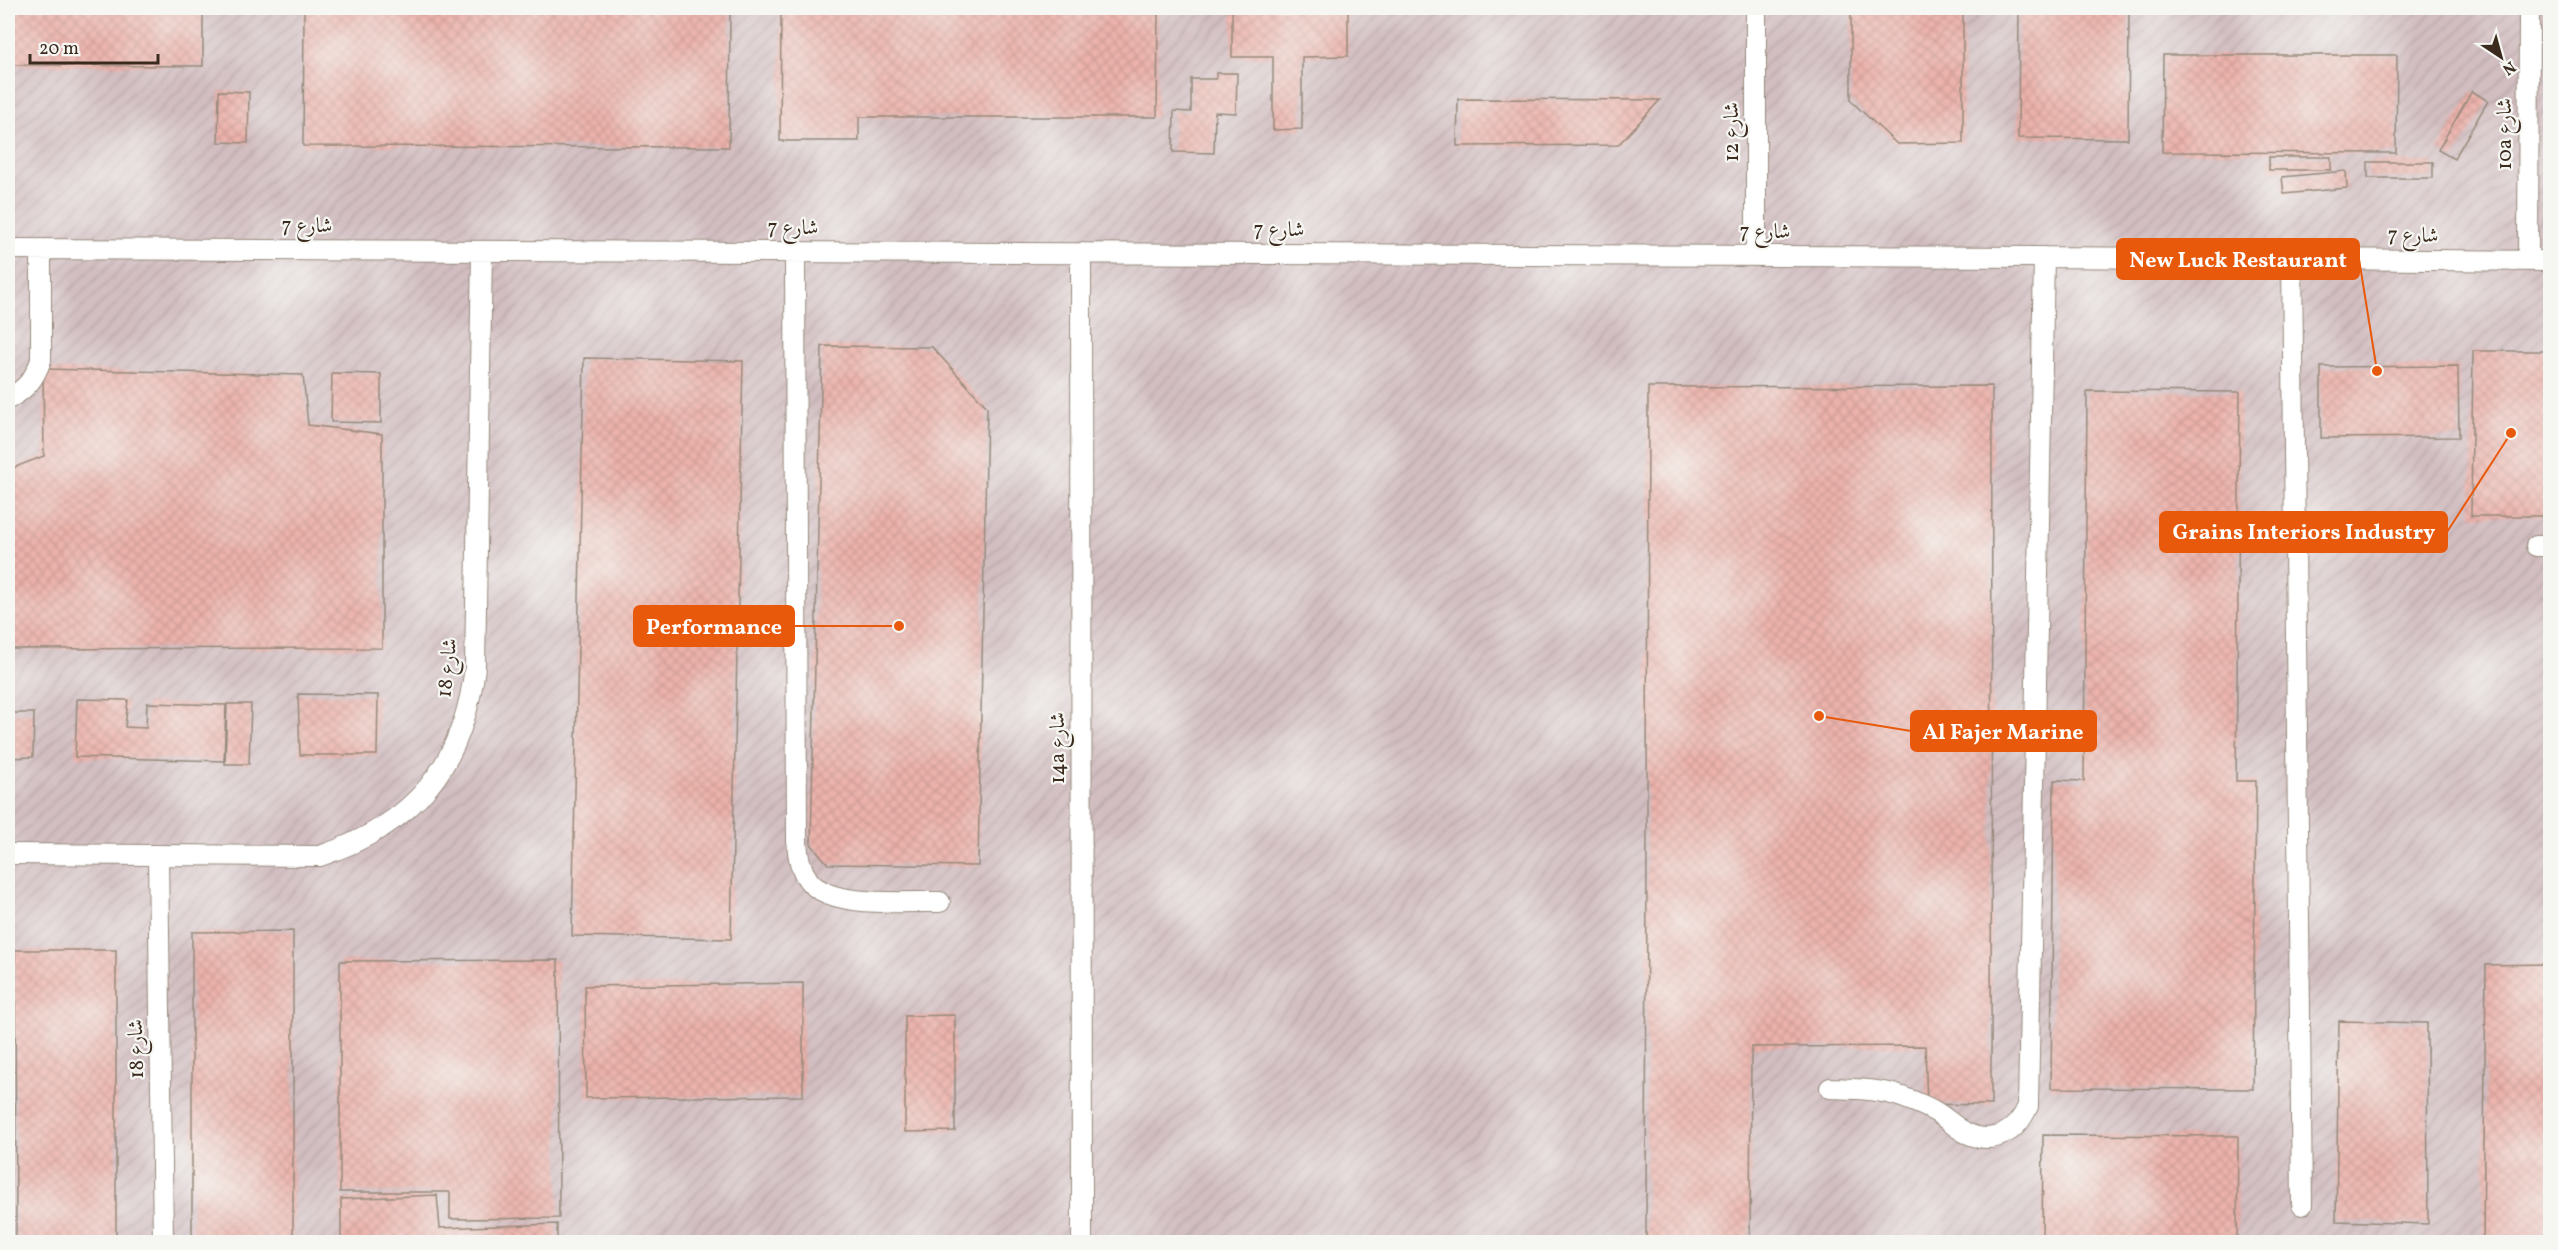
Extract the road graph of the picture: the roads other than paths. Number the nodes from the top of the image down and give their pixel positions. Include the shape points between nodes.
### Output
1 (1756, 8) edge
2 (2529, 8) edge
3 (8, 249) edge
4 (41, 249) junction
5 (482, 251) junction
6 (795, 252) junction
7 (1081, 253) junction
8 (1756, 256) junction
9 (2044, 257) junction
10 (2292, 259) junction
11 (2528, 261) junction
12 (2550, 261) edge
13 (8, 399) edge
14 (8, 854) edge
15 (158, 855) junction
16 (940, 902) dead end
17 (1830, 1088) dead end
18 (2302, 1205) dead end
19 (163, 1242) edge
20 (1082, 1242) edge

1 - 8 lane, شارع 12
2 - 11 lane, 10a شارع
3 - 4 lane, شارع 7
4 - 5 lane, شارع 7
4 - 13 lane via 41,360 35,377 23,391
5 - 6 lane, شارع 7
5 - 15 lane, شارع 18 via 475,667 462,731 447,760 406,811 380,830 331,852
6 - 7 lane, شارع 7
6 - 16 lane via 799,862 810,882 827,894 848,899
7 - 8 lane, شارع 7
7 - 20 lane, 14a شارع
8 - 9 lane, شارع 7
9 - 10 lane, شارع 7
9 - 17 lane via 2028,1106 2011,1132 1981,1138 1902,1097 1866,1089
10 - 11 lane, شارع 7
10 - 18 lane
11 - 12 lane, شارع 7
14 - 15 lane, شارع 18
15 - 19 lane, شارع 18

